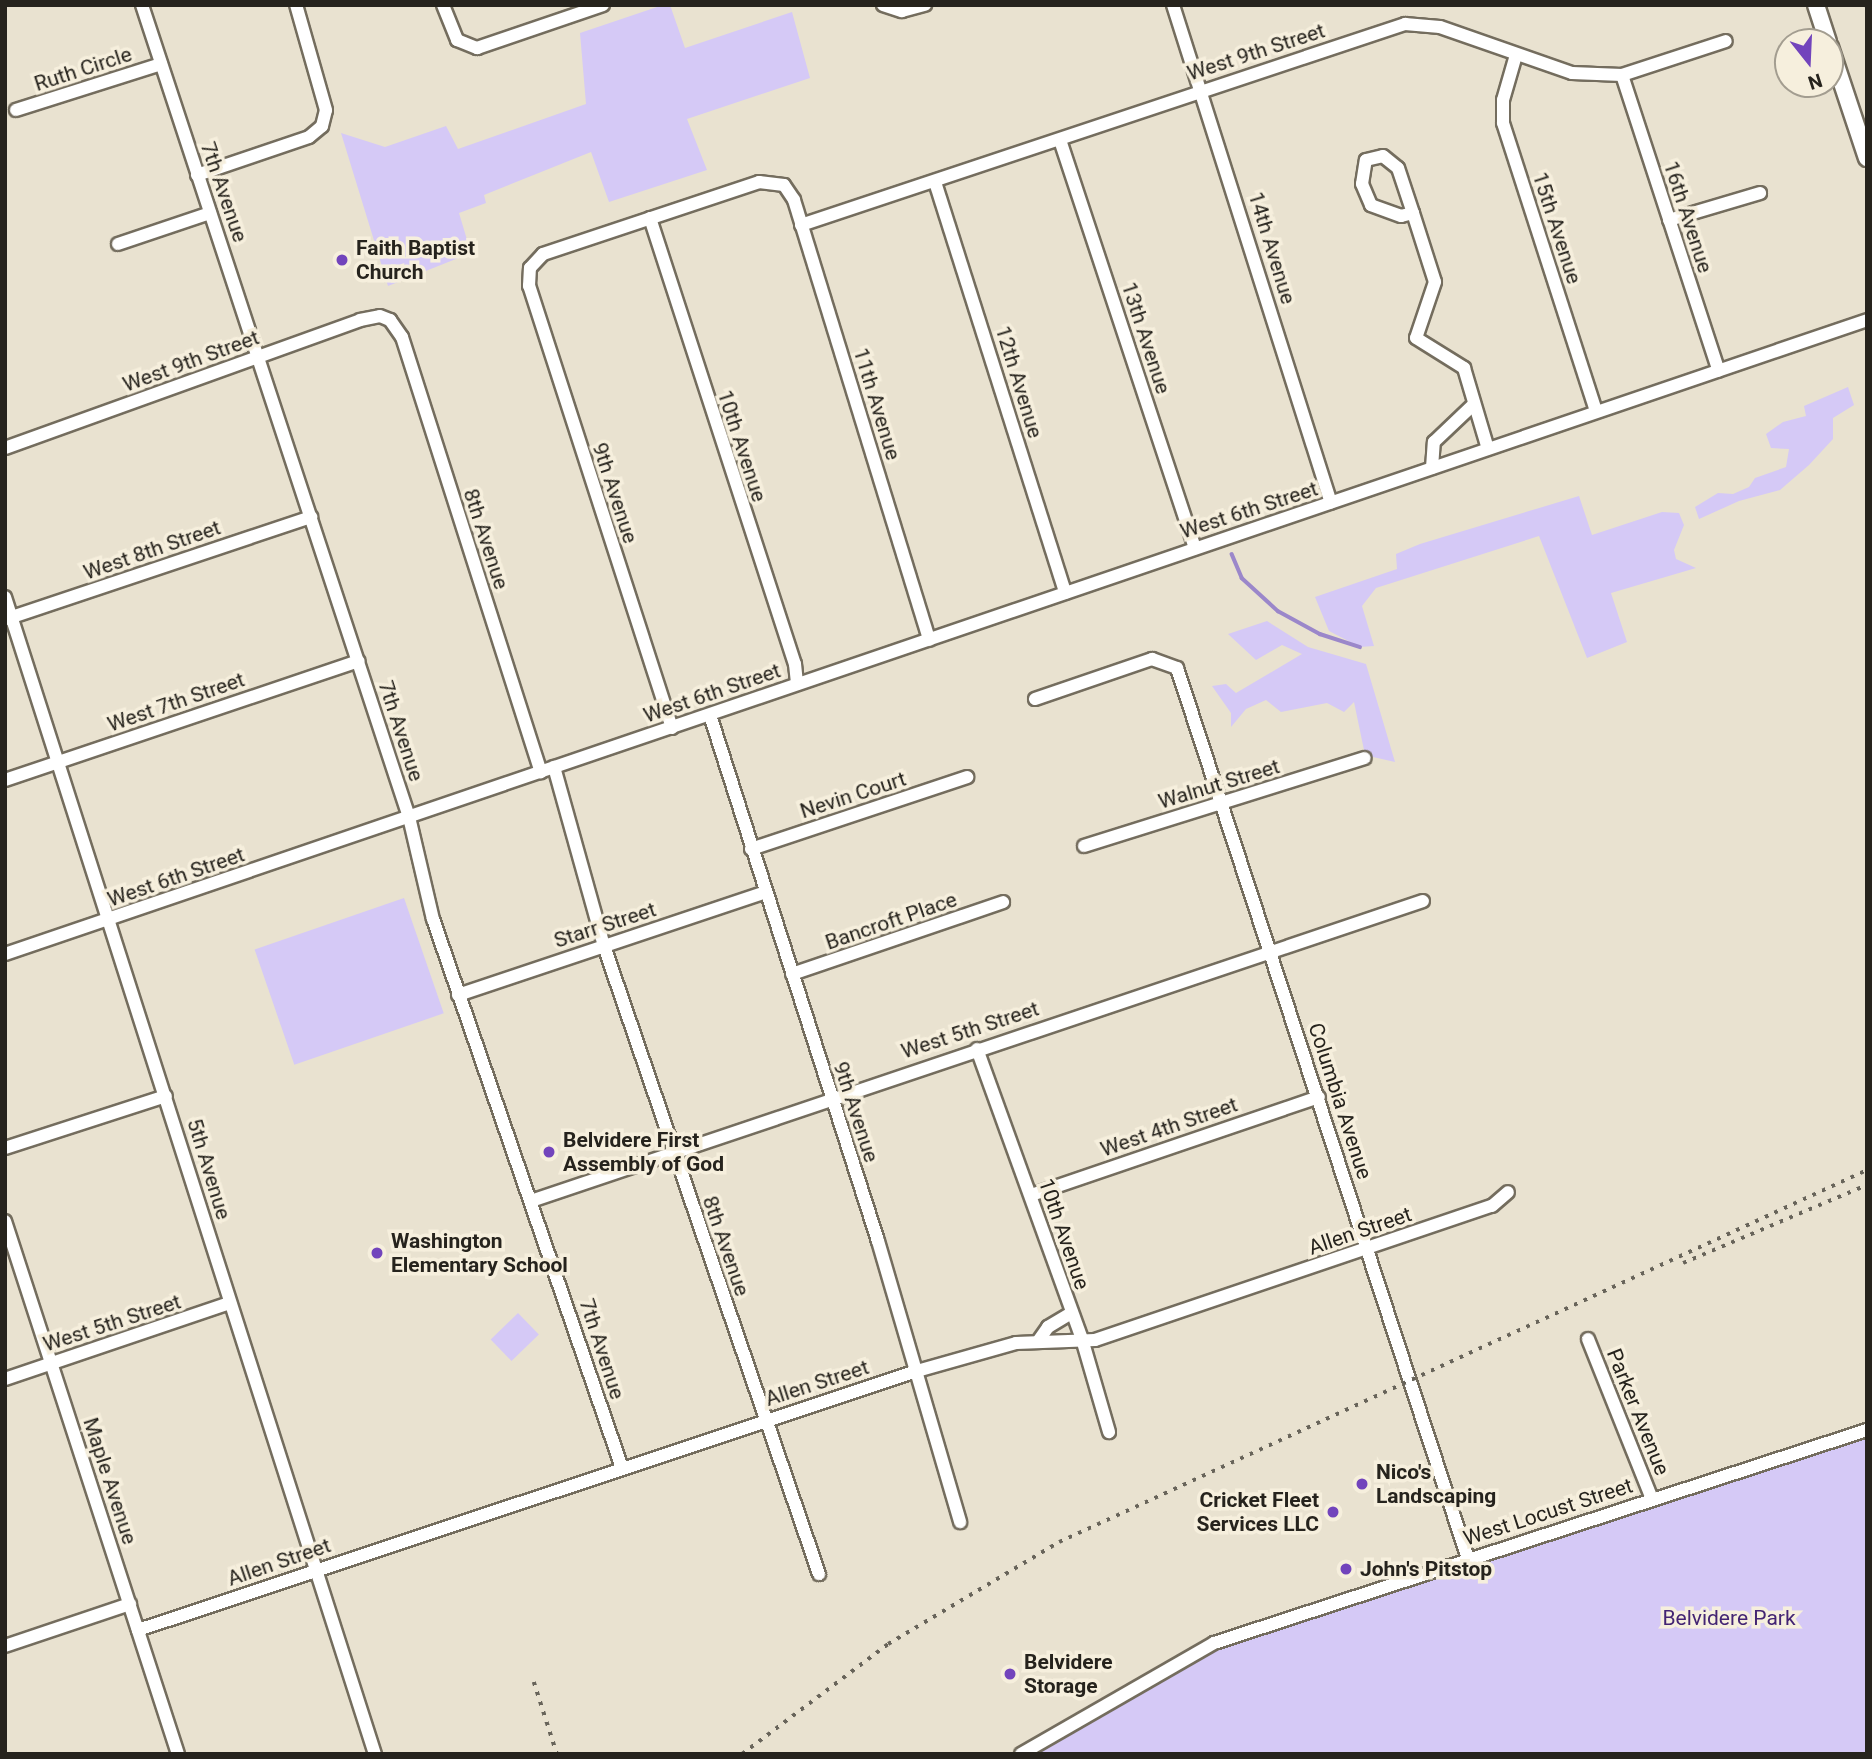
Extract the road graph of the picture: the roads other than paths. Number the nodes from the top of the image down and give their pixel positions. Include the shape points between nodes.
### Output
1 (142, 5) edge
2 (296, 5) edge
3 (443, 5) edge
4 (603, 5) edge
5 (925, 5) edge
6 (1173, 5) edge
7 (1816, 5) edge
8 (883, 6) edge
9 (585, 8) edge
10 (1824, 28) edge
11 (1726, 41) dead end
12 (1516, 55) junction
13 (160, 64) junction
14 (1622, 75) junction
15 (1202, 89) junction
16 (1844, 89) edge
17 (16, 110) dead end
18 (1060, 139) junction
19 (1867, 158) edge
20 (197, 175) junction
21 (935, 182) junction
22 (1760, 193) dead end
23 (210, 213) junction
24 (1413, 213) junction
25 (650, 218) junction
26 (1668, 220) junction
27 (801, 225) junction
28 (118, 244) dead end
29 (390, 320) joint
30 (1867, 320) edge
31 (258, 359) junction
32 (1719, 371) junction
33 (1474, 404) junction
34 (1596, 411) junction
35 (5, 449) edge
36 (1488, 449) junction
37 (1432, 468) junction
38 (1331, 503) junction
39 (311, 517) junction
40 (1195, 548) junction
41 (1065, 593) junction
42 (5, 597) edge
43 (8, 618) edge
44 (929, 640) junction
45 (359, 661) junction
46 (797, 684) junction
47 (1035, 699) dead end
48 (710, 715) junction
49 (672, 728) junction
50 (1365, 758) dead end
51 (59, 762) junction
52 (554, 767) junction
53 (541, 772) junction
54 (967, 777) dead end
55 (5, 780) edge
56 (1223, 802) junction
57 (409, 817) junction
58 (1084, 846) dead end
59 (751, 849) junction
60 (765, 892) junction
61 (1423, 901) dead end
62 (1003, 902) dead end
63 (111, 919) junction
64 (604, 946) junction
65 (1271, 949) junction
66 (5, 954) edge
67 (792, 974) junction
68 (458, 995) junction
69 (976, 1049) junction
70 (166, 1096) junction
71 (832, 1096) junction
72 (1318, 1097) junction
73 (5, 1149) edge
74 (673, 1150) junction
75 (1508, 1192) dead end
76 (1031, 1195) junction
77 (531, 1201) junction
78 (5, 1221) edge
79 (1368, 1249) junction
80 (230, 1303) junction
81 (1071, 1313) junction
82 (1082, 1339) junction
83 (1588, 1339) dead end
84 (1039, 1340) junction
85 (51, 1363) junction
86 (916, 1371) junction
87 (5, 1379) edge
88 (765, 1420) junction
89 (1867, 1430) edge
90 (1109, 1432) dead end
91 (622, 1468) junction
92 (1651, 1499) junction
93 (960, 1522) dead end
94 (1468, 1559) junction
95 (316, 1570) junction
96 (819, 1574) dead end
97 (130, 1605) junction
98 (138, 1630) junction
99 (5, 1646) edge
100 (178, 1754) edge
101 (375, 1754) edge
102 (1021, 1754) edge

1 - 13 street, 7th Avenue
2 - 20 street via 326,115 317,133
3 - 9 street via 454,35 468,47 486,47
4 - 9 street
5 - 8 street via 902,11
6 - 15 street, 14th Avenue
7 - 10 main road
11 - 14 street, West 9th Street
12 - 14 street, West 9th Street via 1572,73
12 - 15 street, West 9th Street via 1440,27 1405,24
12 - 34 street, 15th Avenue via 1503,100 1503,123
13 - 17 street, Ruth Circle
13 - 20 street, 7th Avenue
14 - 26 street, 16th Avenue
15 - 18 street, West 9th Street
15 - 38 street, 14th Avenue
16 - 19 main road
18 - 21 street, West 9th Street
18 - 40 street, 13th Avenue
20 - 23 street, 7th Avenue
21 - 27 street, West 9th Street
21 - 41 street, 12th Avenue
22 - 26 street
23 - 28 street
23 - 31 street, 7th Avenue
24 - 24 street via 1395,162 1383,156 1366,160 1362,184 1371,205 1401,216
24 - 33 street via 1435,282 1416,338 1464,368
25 - 27 street, 11th Avenue via 759,182 781,183 794,200
25 - 46 street, 10th Avenue via 795,664
25 - 49 street, 9th Avenue via 543,254 530,268 529,286
26 - 32 street, 16th Avenue
27 - 44 street, 11th Avenue
29 - 31 street, West 9th Street via 380,316 360,320
29 - 53 street, 8th Avenue via 402,337
30 - 32 street, West 6th Street
31 - 35 street, West 9th Street
31 - 39 street, 7th Avenue
32 - 34 street, West 6th Street
33 - 36 street
33 - 37 street via 1433,442
34 - 36 street, West 6th Street
36 - 37 street, West 6th Street
37 - 38 street, West 6th Street
38 - 40 street, West 6th Street
39 - 43 street, West 8th Street
39 - 45 street, 7th Avenue
40 - 41 street, West 6th Street
41 - 44 street, West 6th Street
42 - 43 street, 5th Avenue
43 - 51 street, 5th Avenue
44 - 46 street, West 6th Street
45 - 51 street, West 7th Street
45 - 57 street, 7th Avenue
46 - 48 street, West 6th Street
47 - 56 street, Columbia Avenue via 1152,659 1167,661 1177,668
48 - 49 street, West 6th Street
48 - 59 street, 9th Avenue
49 - 52 street, West 6th Street
50 - 56 street, Walnut Street
51 - 55 street, West 7th Street
51 - 63 street, 5th Avenue
52 - 53 street, West 6th Street
52 - 64 street, 8th Avenue
53 - 57 street, West 6th Street
54 - 59 street, Nevin Court
56 - 58 street, Walnut Street
56 - 65 street, Columbia Avenue
57 - 63 street, West 6th Street
57 - 68 street, 7th Avenue via 433,919
59 - 60 street, 9th Avenue
60 - 64 street, Starr Street
60 - 67 street, 9th Avenue
61 - 65 street, West 5th Street
62 - 67 street, Bancroft Place
63 - 66 street, West 6th Street
63 - 70 street, 5th Avenue
64 - 68 street, Starr Street
64 - 74 street, 8th Avenue
65 - 69 street, West 5th Street
65 - 72 street, Columbia Avenue
67 - 71 street, 9th Avenue
68 - 77 street, 7th Avenue
69 - 71 street, West 5th Street
69 - 76 street, 10th Avenue
70 - 73 street
70 - 80 street, 5th Avenue
71 - 74 street, West 5th Street
71 - 86 street, 9th Avenue
72 - 76 street, West 4th Street
72 - 79 street, Columbia Avenue
74 - 77 street, West 5th Street
74 - 88 street, 8th Avenue
75 - 79 street, Allen Street via 1492,1206
76 - 81 street, 10th Avenue
77 - 91 street, 7th Avenue
78 - 85 street, Maple Avenue
79 - 82 street, Allen Street via 1095,1340
79 - 94 street, Columbia Avenue
80 - 85 street, West 5th Street
80 - 95 street, 5th Avenue
81 - 82 street, 10th Avenue
81 - 84 street via 1048,1327
82 - 84 street, Allen Street
82 - 90 street, 10th Avenue
83 - 92 street, Parker Avenue
84 - 86 street, Allen Street via 994,1347
85 - 87 street, West 5th Street
85 - 97 street, Maple Avenue
86 - 88 street, Allen Street
86 - 93 street, 9th Avenue
88 - 91 street, Allen Street
88 - 96 street, 8th Avenue
89 - 92 street, West Locust Street
91 - 95 street, Allen Street
92 - 94 street, West Locust Street
94 - 102 street, West Locust Street via 1214,1643
95 - 98 street, Allen Street
95 - 101 street, 5th Avenue
97 - 98 street, Maple Avenue
97 - 99 street
98 - 100 street, Maple Avenue

